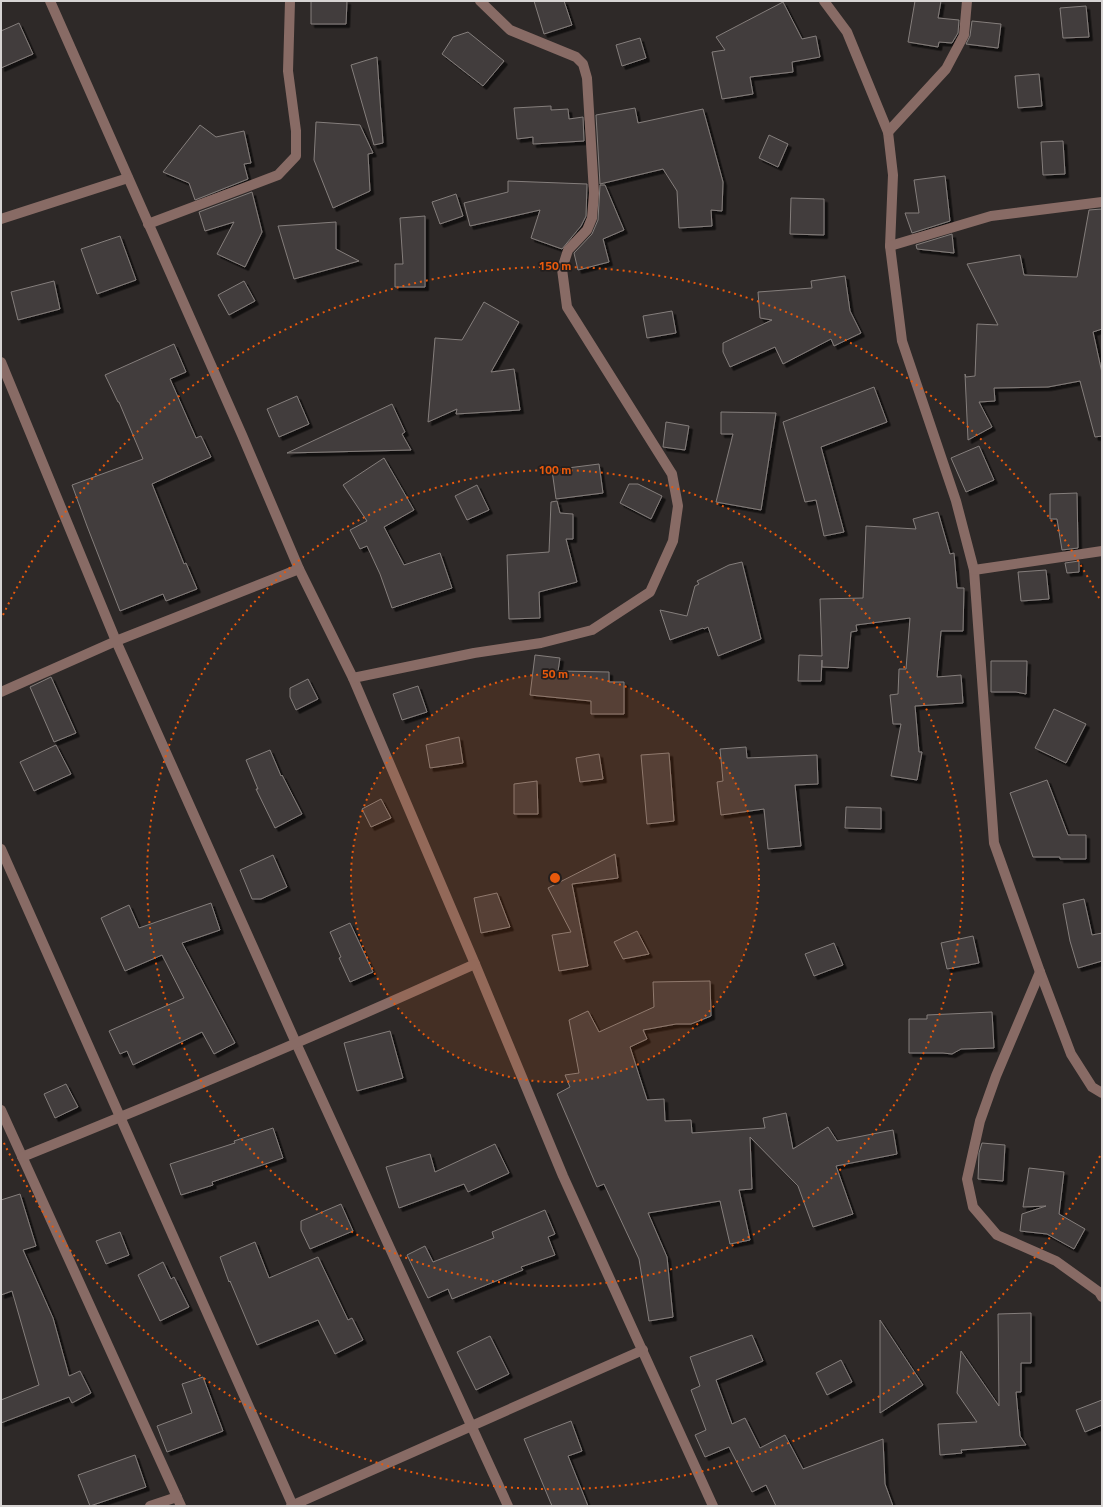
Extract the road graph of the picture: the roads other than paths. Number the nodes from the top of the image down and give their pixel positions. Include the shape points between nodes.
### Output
1 (50, 1) edge
2 (290, 1) edge
3 (480, 1) edge
4 (824, 1) edge
5 (967, 1) edge
6 (888, 132) junction
7 (128, 178) junction
8 (1102, 202) edge
9 (1, 219) edge
10 (148, 224) junction
11 (890, 246) junction
12 (1, 362) edge
13 (1102, 551) edge
14 (298, 569) junction
15 (974, 570) junction
16 (116, 641) junction
17 (353, 678) junction
18 (1, 692) edge
19 (1, 849) edge
20 (475, 964) junction
21 (1040, 972) junction
22 (296, 1043) junction
23 (1102, 1093) edge
24 (1, 1110) edge
25 (121, 1117) junction
26 (22, 1157) junction
27 (1102, 1297) edge
28 (643, 1350) junction
29 (471, 1426) junction
30 (179, 1502) edge
31 (150, 1506) edge
32 (292, 1506) edge
33 (508, 1506) edge
34 (713, 1506) edge

1 - 7 street
2 - 10 street via 288,71 296,131 296,156 278,175
3 - 17 street via 510,30 576,57 583,64 587,78 594,193 592,218 587,230 568,250 562,269 567,307 672,474 678,506 673,541 650,592 592,630 541,643 474,653
4 - 6 street via 847,32
5 - 6 street via 964,35 946,69
6 - 11 street via 893,175
7 - 9 street
7 - 10 street
8 - 11 street via 991,216
10 - 14 street via 242,435
11 - 15 street via 902,341 956,501
12 - 16 street
13 - 15 street
14 - 16 street
14 - 17 street
15 - 21 street via 994,843
16 - 18 street
16 - 22 street
17 - 20 street
19 - 25 street
20 - 22 street
20 - 28 street via 563,1176
21 - 23 street via 1071,1054 1092,1087
21 - 27 street via 980,1121 967,1179 973,1207 997,1235 1056,1262 1099,1292
22 - 25 street
22 - 29 street
24 - 26 street
25 - 26 street
25 - 32 street
26 - 30 street
28 - 29 street
28 - 34 street
29 - 32 street
29 - 33 street
30 - 31 street

